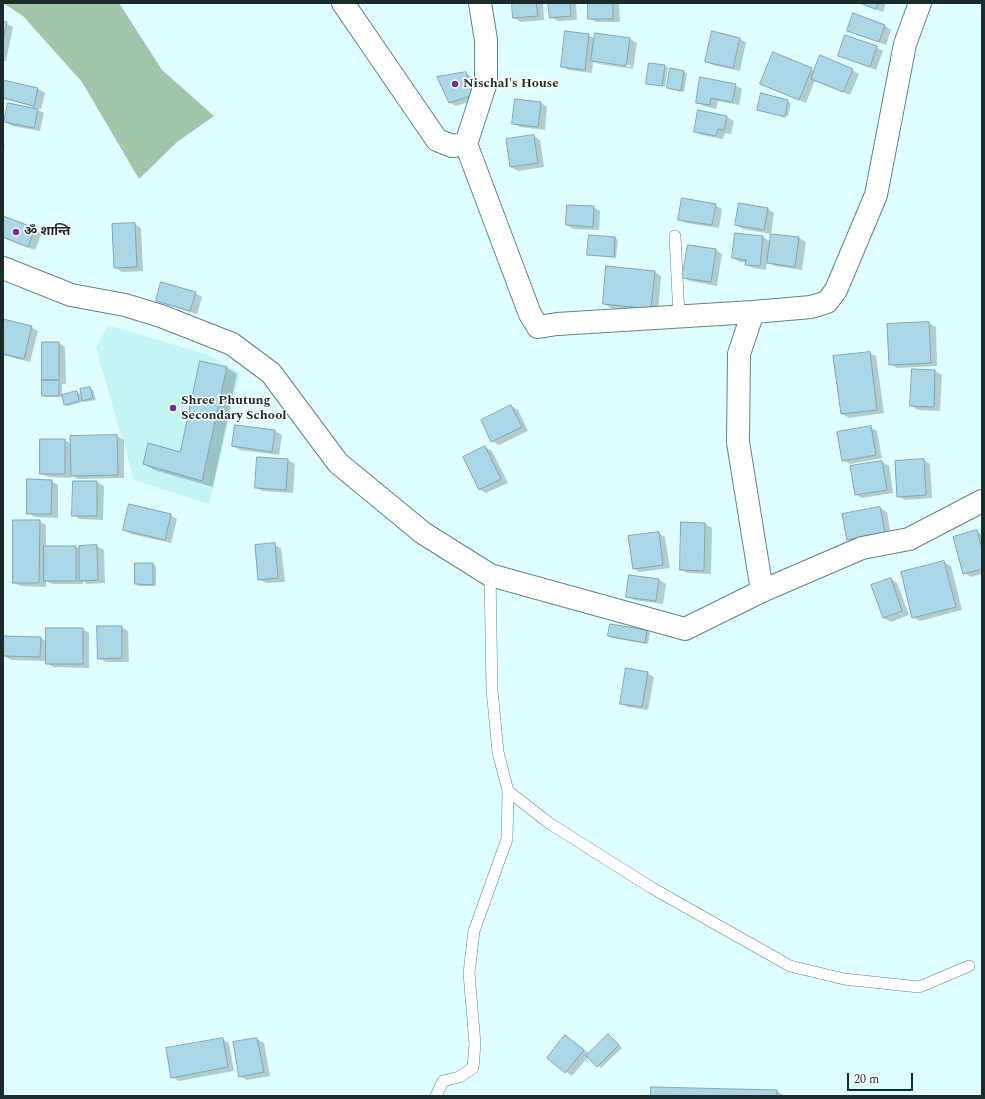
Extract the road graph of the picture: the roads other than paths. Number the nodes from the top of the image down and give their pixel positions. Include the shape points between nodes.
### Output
1 (343, 3) edge
2 (480, 3) edge
3 (920, 3) edge
4 (466, 144) junction
5 (675, 236) dead end
6 (3, 268) edge
7 (753, 312) junction
8 (679, 317) junction
9 (982, 501) edge
10 (490, 575) junction
11 (762, 591) junction
12 (508, 791) junction
13 (969, 966) dead end
14 (436, 1096) edge

1 - 4 street via 438,140 452,146
2 - 4 street via 486,40 486,82
3 - 7 street via 905,44 876,195 836,290 827,302 811,307
4 - 8 street via 530,314 538,327
5 - 8 lane
6 - 10 street via 71,295 125,305 162,316 232,344 271,373 338,463 423,533
7 - 8 street
7 - 11 street via 739,354 738,442
9 - 11 street via 909,539 862,548
10 - 11 street via 684,629
10 - 12 lane via 493,698 498,752
12 - 13 lane via 549,823 652,888 790,966 844,979 918,987
12 - 14 lane via 507,839 474,931 469,973 475,1044 473,1068 459,1077 444,1081

